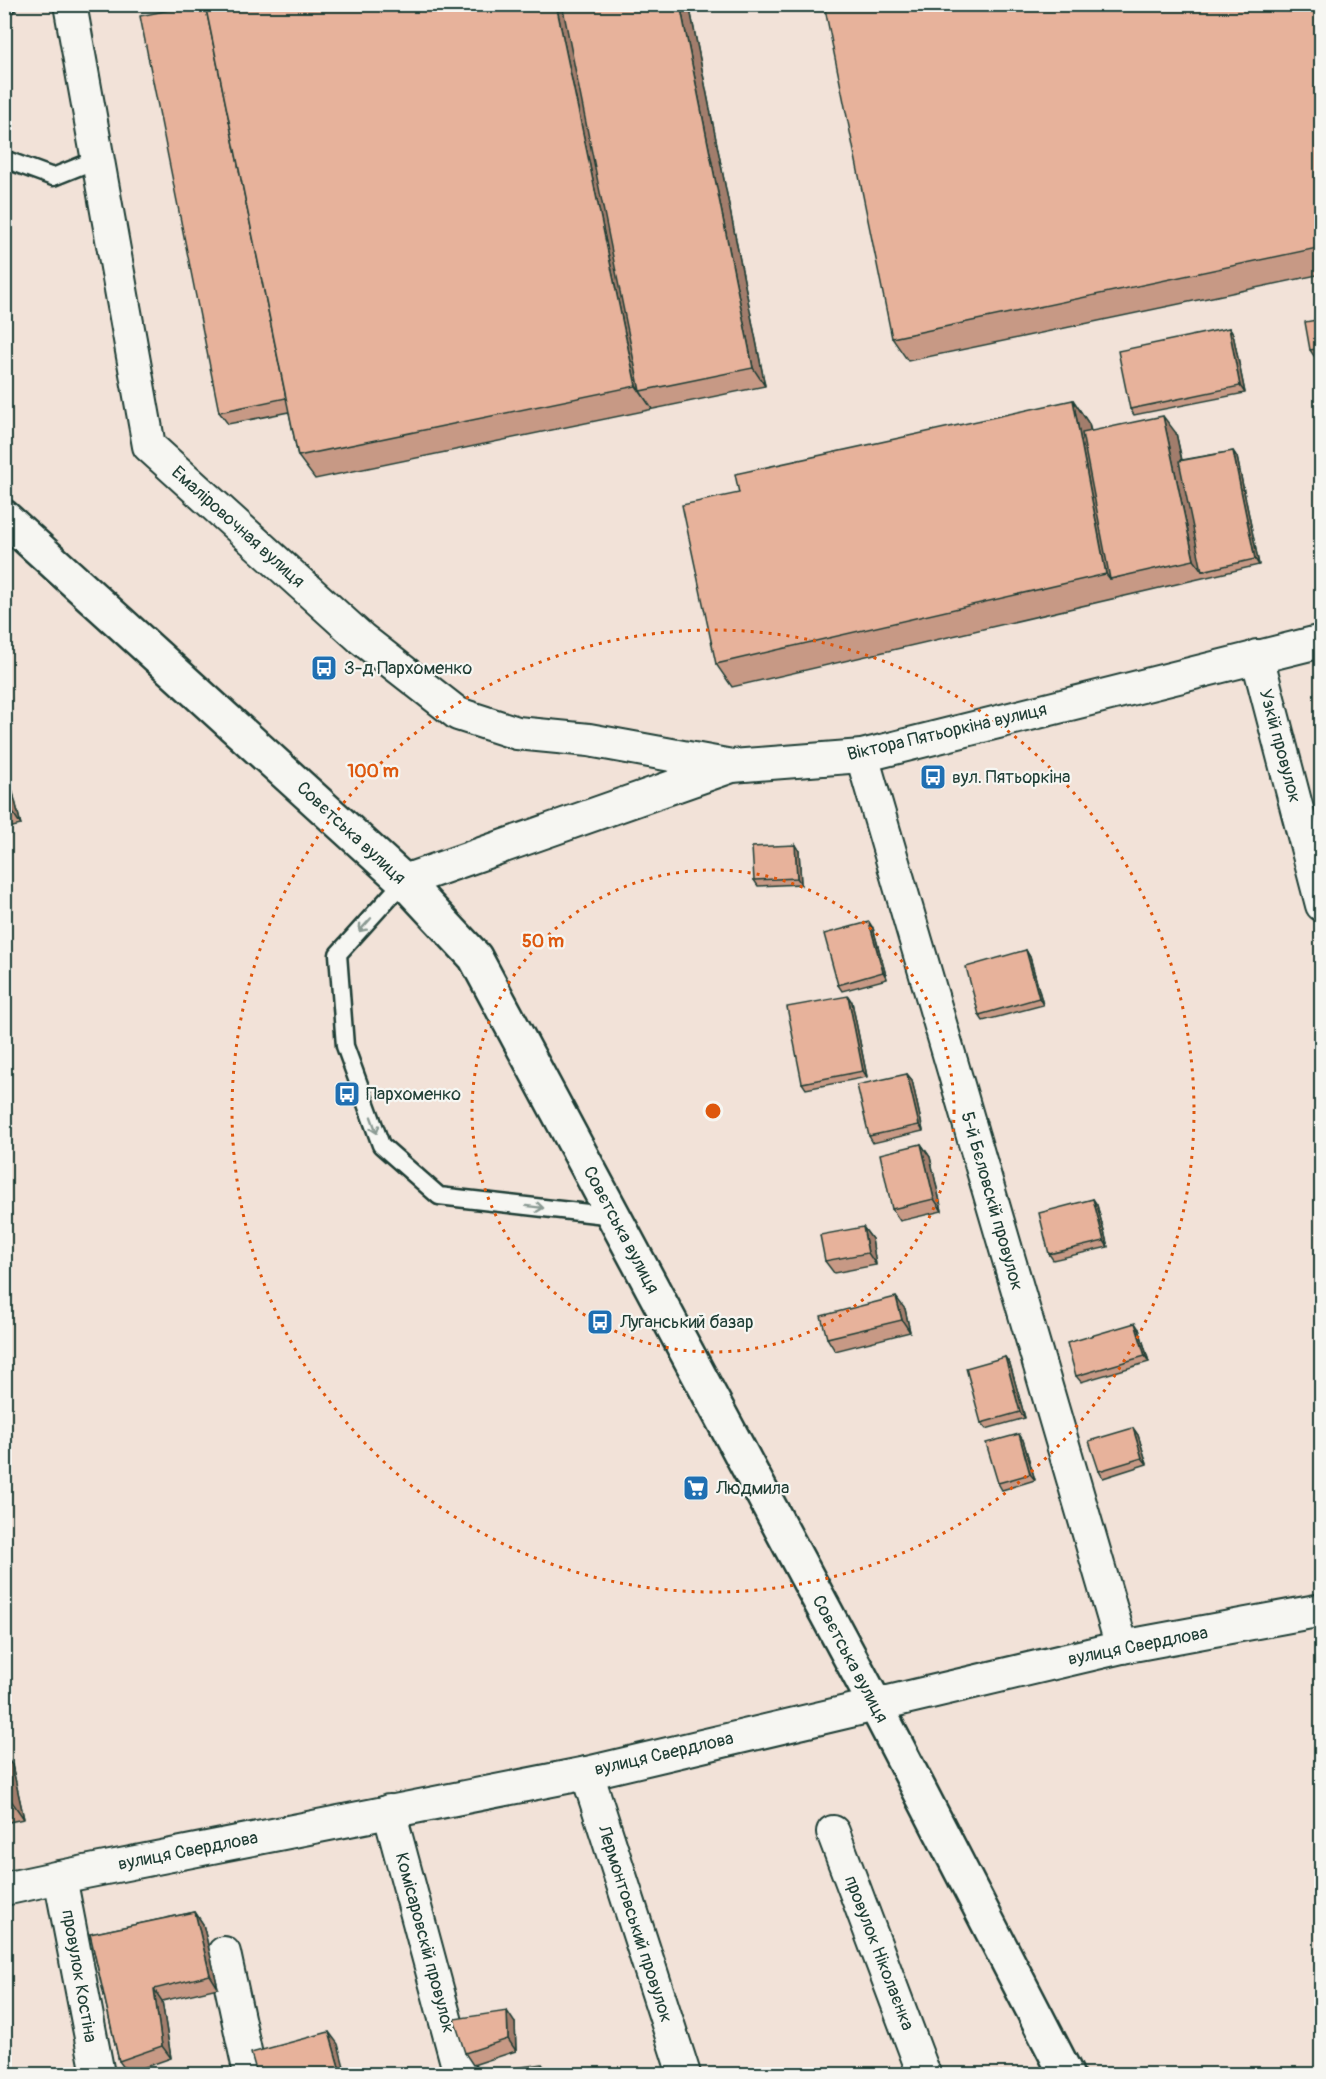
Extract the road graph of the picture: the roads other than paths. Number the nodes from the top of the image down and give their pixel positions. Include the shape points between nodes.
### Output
1 (70, 4) edge
2 (4, 159) edge
3 (98, 159) junction
4 (4, 517) edge
5 (1322, 641) edge
6 (1257, 656) junction
7 (862, 756) junction
8 (732, 766) junction
9 (404, 881) junction
10 (1322, 905) edge
11 (614, 1216) junction
12 (1314, 1618) edge
13 (1122, 1647) junction
14 (875, 1704) junction
15 (586, 1773) junction
16 (389, 1811) junction
17 (833, 1832) dead end
18 (60, 1877) junction
19 (4, 1889) edge
20 (224, 1953) dead end
21 (98, 2074) edge
22 (250, 2074) edge
23 (460, 2074) edge
24 (684, 2074) edge
25 (924, 2074) edge
26 (1066, 2074) edge

1 - 3 street, Емаліровочная вулиця
2 - 3 lane via 53,177
3 - 8 street, Емаліровочная вулиця via 149,446 362,639 458,714 517,733 589,740
4 - 9 main road, Совєтська вулиця
5 - 6 street, Віктора Пятьоркіна вулиця
6 - 7 street, Віктора Пятьоркіна вулиця
6 - 10 street, Узкій провулок
7 - 8 street, Віктора Пятьоркіна вулиця
7 - 13 street, 5-й Бєловскій провулок
8 - 9 street, Віктора Пятьоркіна вулиця
9 - 11 main road, Совєтська вулиця via 475,957
9 -> 11 lane via 338,954 345,1046 381,1145 439,1196
11 - 14 main road, Совєтська вулиця
12 - 13 street, вулиця Свердлова
13 - 14 street, вулиця Свердлова
14 - 15 street, вулиця Свердлова
14 - 26 main road, Совєтська вулиця
15 - 16 street, вулиця Свердлова
15 - 24 street, Лермонтовський провулок
16 - 18 street, вулиця Свердлова
16 - 23 street, Комісаровскій провулок
17 - 25 street, провулок Ніколаєнка
18 - 19 street, вулиця Свердлова
18 - 21 street, провулок Костіна
20 - 22 street

